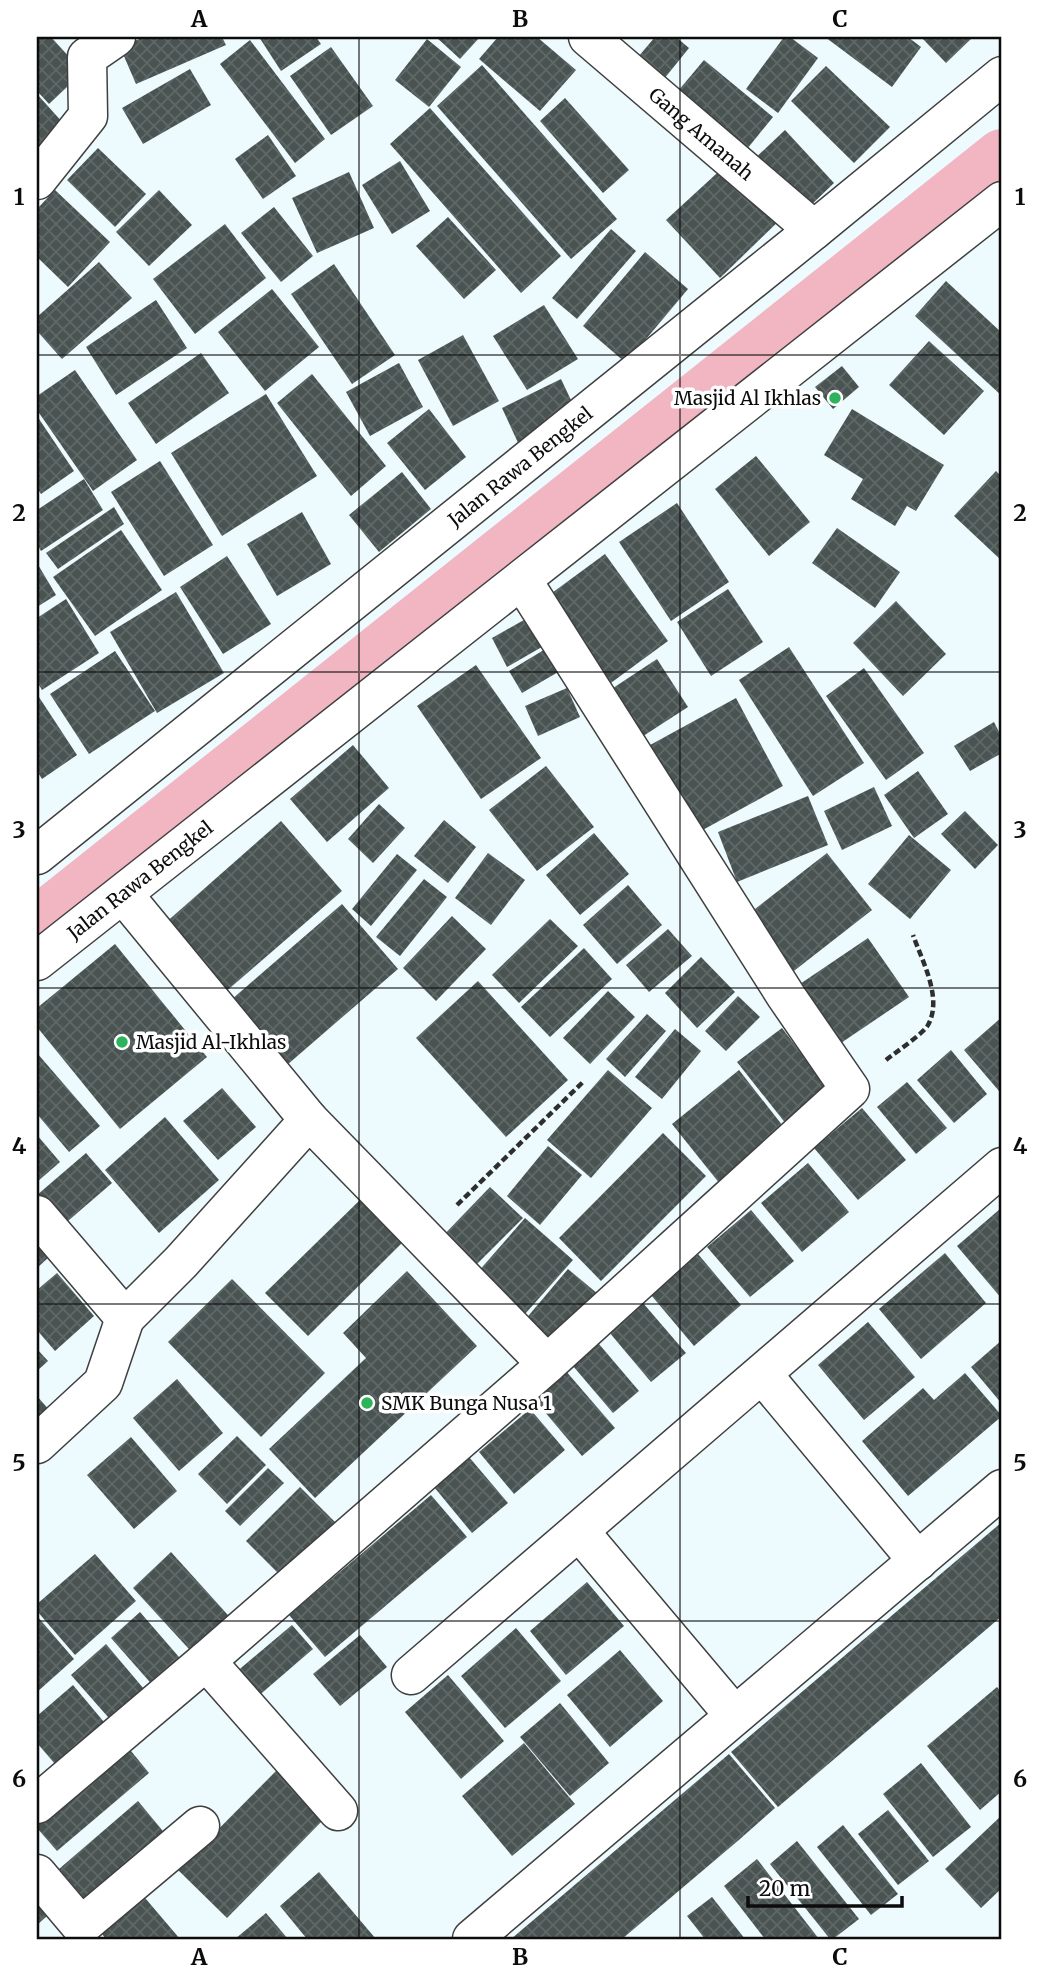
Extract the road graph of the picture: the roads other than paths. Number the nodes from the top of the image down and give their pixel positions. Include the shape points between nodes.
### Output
1 (116, 37) edge
2 (588, 37) edge
3 (1002, 76) edge
4 (37, 180) edge
5 (1002, 201) edge
6 (814, 230) junction
7 (522, 580) junction
8 (37, 855) edge
9 (123, 894) junction
10 (37, 961) edge
11 (309, 1120) junction
12 (1002, 1167) edge
13 (37, 1215) edge
14 (125, 1318) junction
15 (547, 1364) junction
16 (762, 1374) junction
17 (37, 1444) edge
18 (1002, 1489) edge
19 (579, 1531) junction
20 (918, 1561) junction
21 (206, 1661) junction
22 (411, 1675) dead end
23 (734, 1716) junction
24 (37, 1804) edge
25 (338, 1811) dead end
26 (200, 1826) dead end
27 (37, 1874) edge
28 (76, 1933) edge
29 (472, 1939) edge

1 - 4 street via 87,57 88,116
2 - 6 street, Gang Amanah
3 - 6 street, Jalan Rawa Bengkel
5 - 7 street, Jalan Rawa Bengkel
6 - 8 street, Jalan Rawa Bengkel
7 - 9 street, Jalan Rawa Bengkel
7 - 15 street via 850,1089
9 - 10 street, Jalan Rawa Bengkel
9 - 11 street
11 - 14 street
11 - 15 street
12 - 16 street
13 - 14 street
14 - 17 street via 103,1382
15 - 21 street
16 - 19 street
16 - 20 street
18 - 20 street
19 - 22 street
19 - 23 street
20 - 23 street
21 - 24 street
21 - 25 street
23 - 29 street
26 - 28 street
27 - 28 street

